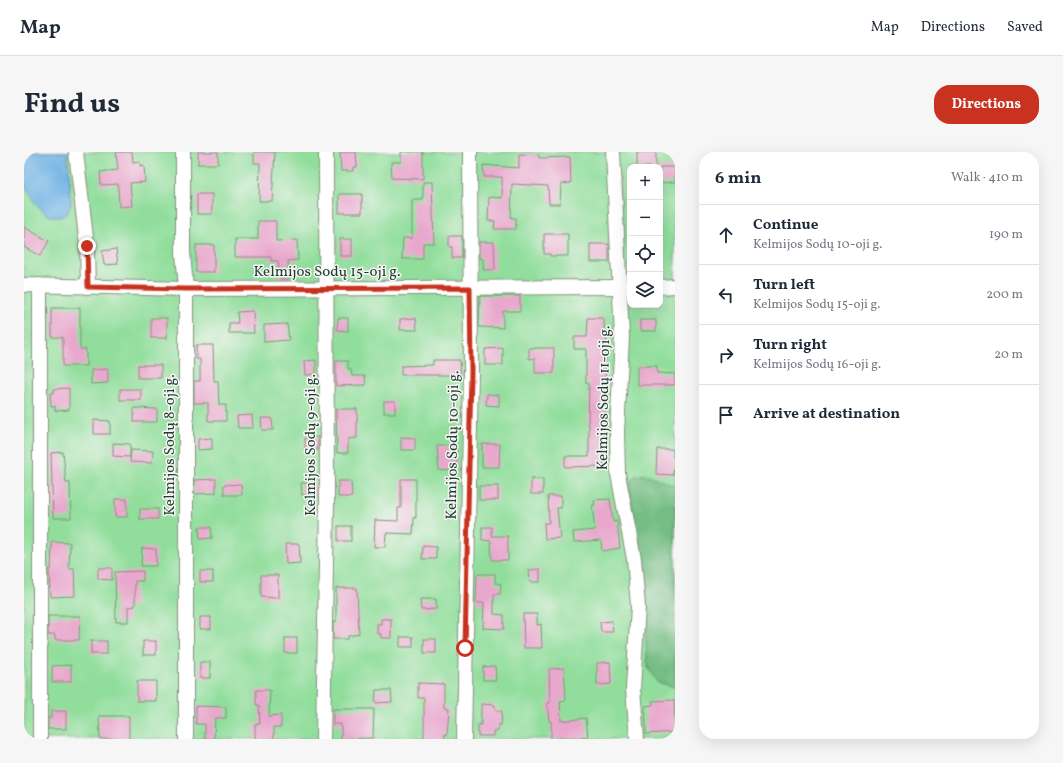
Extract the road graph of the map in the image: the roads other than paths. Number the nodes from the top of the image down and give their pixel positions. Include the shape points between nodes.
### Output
1 (76, 152) edge
2 (183, 152) edge
3 (326, 152) edge
4 (470, 152) edge
5 (613, 152) edge
6 (24, 285) edge
7 (40, 285) junction
8 (675, 286) edge
9 (88, 287) junction
10 (327, 287) junction
11 (625, 287) edge
12 (663, 287) edge
13 (470, 288) junction
14 (186, 289) junction
15 (40, 739) edge
16 (186, 739) edge
17 (323, 739) edge
18 (464, 739) edge
19 (637, 739) edge

1 - 9 street via 87,246
2 - 14 street, Kelmijos Sodų 8-oji g. via 183,252
3 - 10 street, Kelmijos Sodų 9-oji g.
4 - 13 street, Kelmijos Sodų 10-oji g.
5 - 11 street, Kelmijos Sodų 11-oji g.
6 - 7 street, Kelmijos Sodų 15-oji g.
7 - 9 street, Kelmijos Sodų 15-oji g.
7 - 15 street
8 - 12 street
9 - 14 street, Kelmijos Sodų 15-oji g.
10 - 13 street, Kelmijos Sodų 15-oji g.
10 - 14 street, Kelmijos Sodų 15-oji g.
10 - 17 street, Kelmijos Sodų 9-oji g.
11 - 13 street, Kelmijos Sodų 15-oji g.
11 - 19 street, Kelmijos Sodų 11-oji g. via 617,432 618,474 634,559 638,606 633,689
13 - 18 street, Kelmijos Sodų 10-oji g. via 471,373
14 - 16 street, Kelmijos Sodų 8-oji g.

